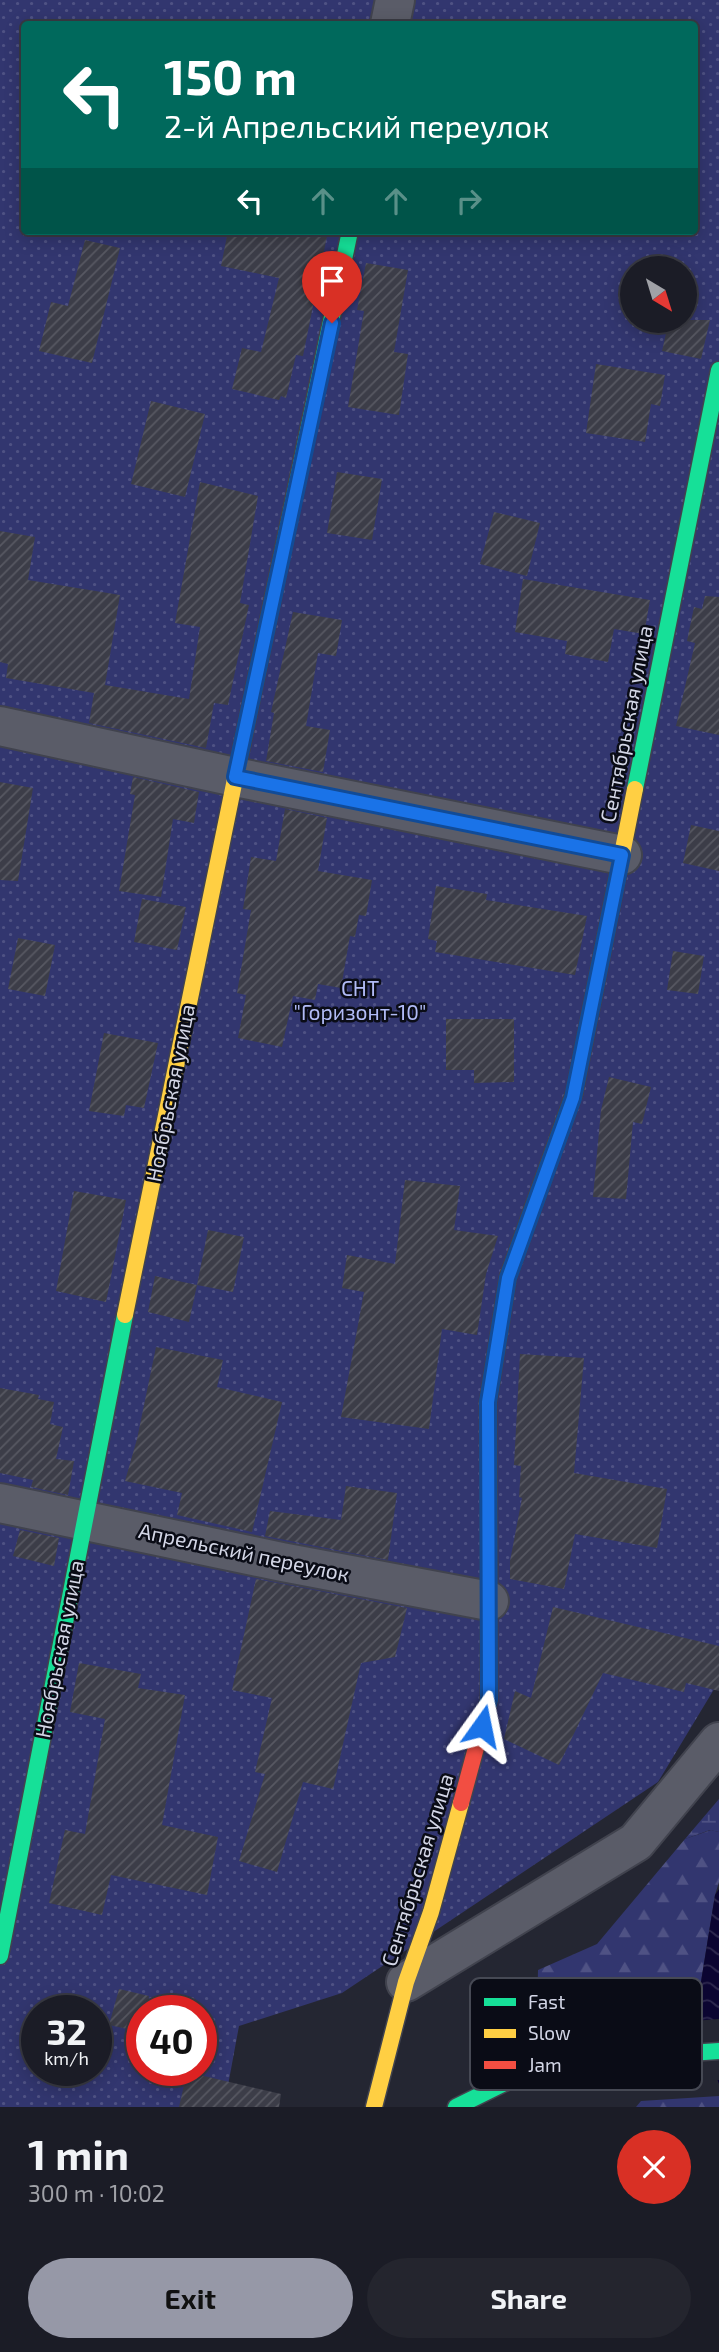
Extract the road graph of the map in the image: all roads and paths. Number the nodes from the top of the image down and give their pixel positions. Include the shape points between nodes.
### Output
1 (395, 0) edge
2 (391, 21) edge
3 (349, 235) edge
4 (719, 369) edge
5 (0, 726) edge
6 (235, 777) junction
7 (622, 855) junction
8 (0, 1503) edge
9 (85, 1520) junction
10 (489, 1601) junction
11 (719, 1742) edge
12 (0, 1956) edge
13 (406, 1982) junction
14 (491, 2090) edge
15 (374, 2107) edge
16 (456, 2107) edge

1 - 2 street
3 - 6 street, Ноябрьская улица
4 - 7 street, Сентябрьская улица
5 - 6 street
6 - 7 street
6 - 9 street, Ноябрьская улица
7 - 10 street, Сентябрьская улица via 573,1098 508,1278 488,1402
8 - 9 street, Апрельский переулок
9 - 10 street, Апрельский переулок
9 - 12 street, Ноябрьская улица
10 - 13 street, Сентябрьская улица via 489,1700 431,1912
11 - 13 street via 636,1842
13 - 15 street, Сентябрьская улица
14 - 16 street

